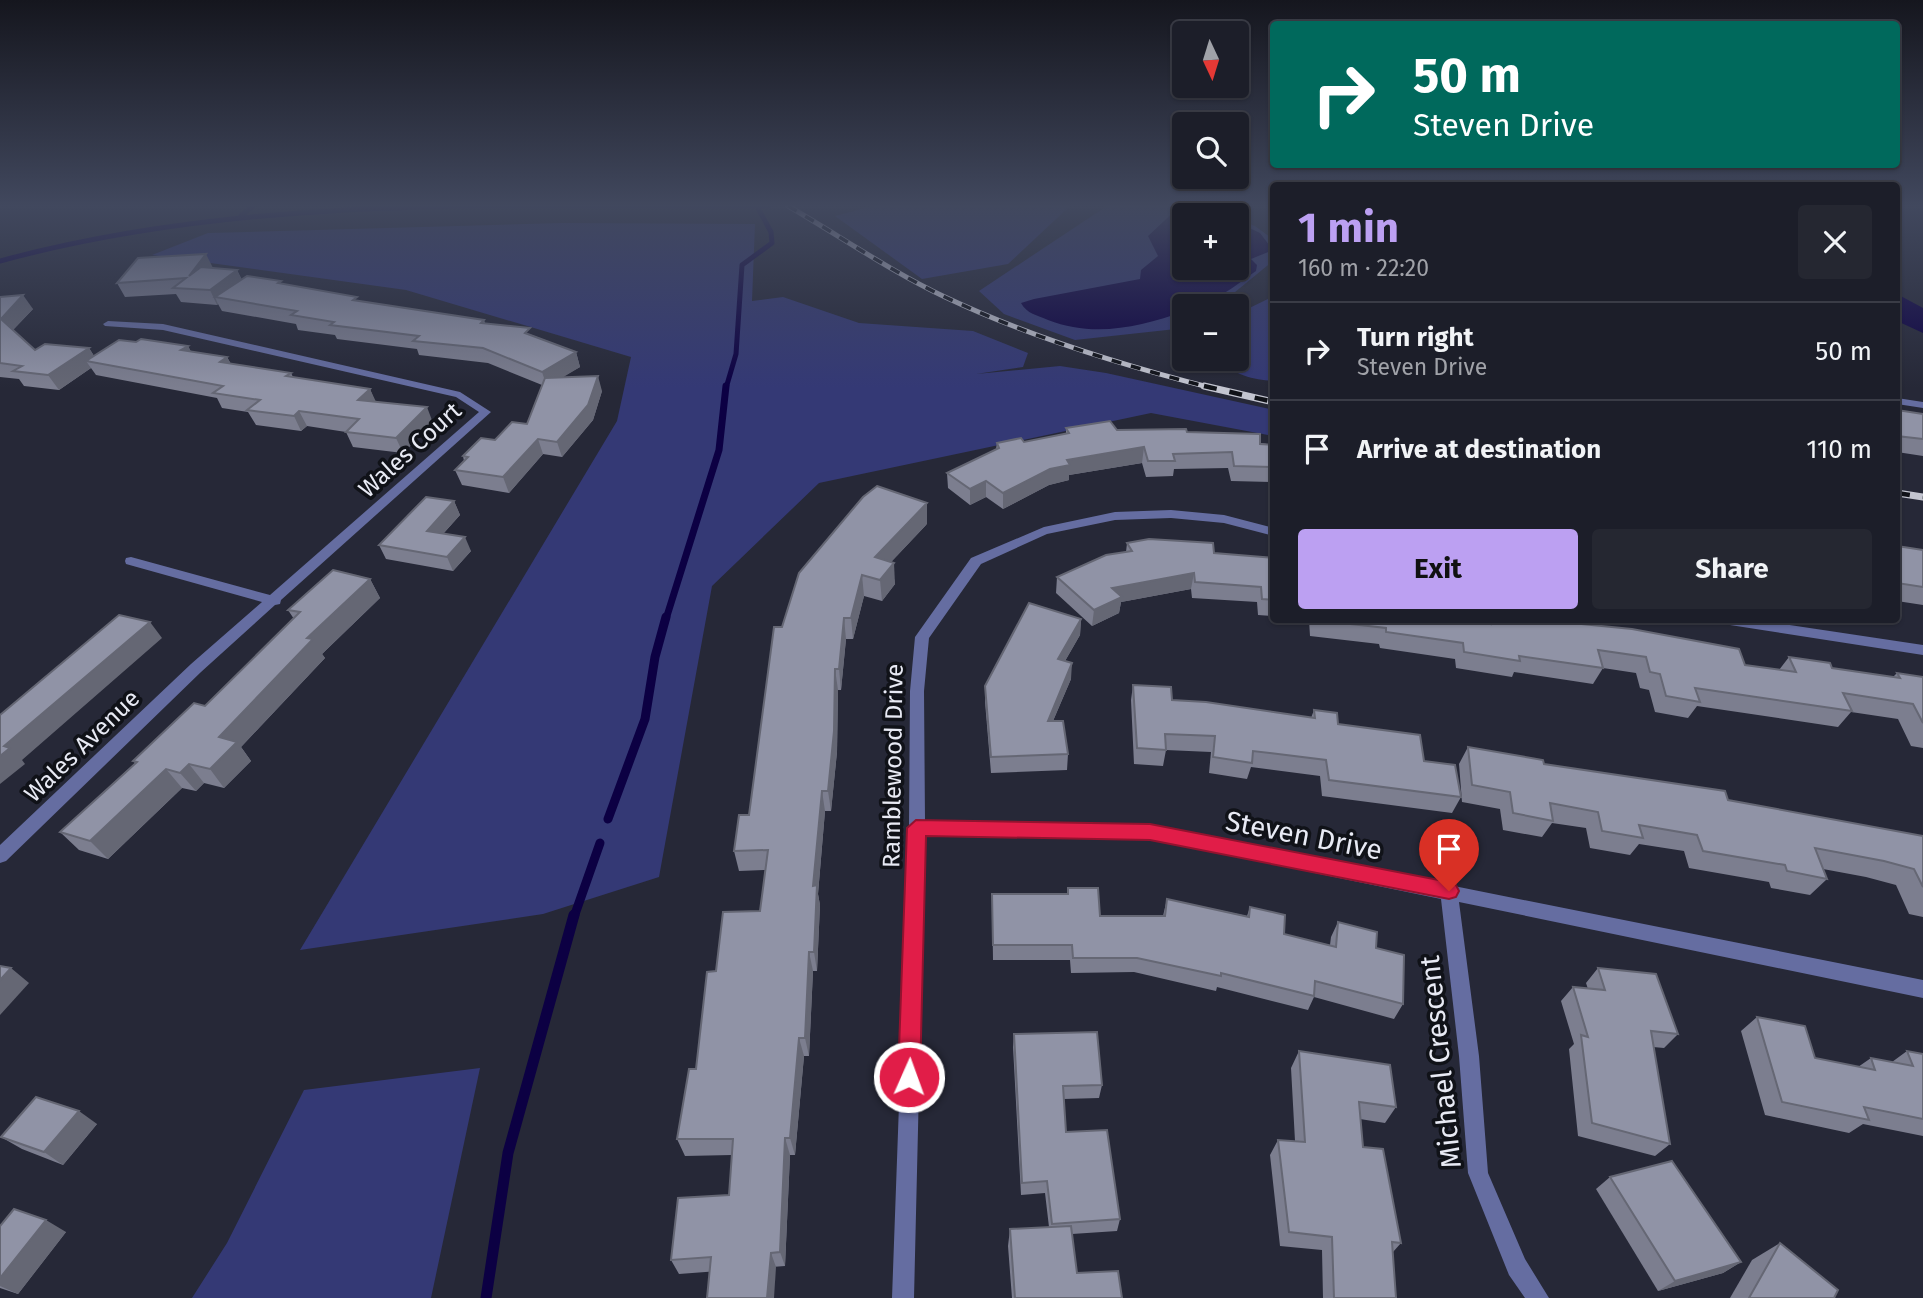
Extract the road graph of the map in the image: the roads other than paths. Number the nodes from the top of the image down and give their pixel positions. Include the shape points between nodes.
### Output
1 (108, 324) dead end
2 (1900, 401) edge
3 (1923, 405) edge
4 (1270, 531) edge
5 (131, 561) dead end
6 (275, 601) junction
7 (1749, 623) edge
8 (1923, 650) edge
9 (196, 668) joint
10 (916, 828) junction
11 (0, 856) edge
12 (1449, 891) junction
13 (1923, 989) edge
14 (903, 1298) edge
15 (1538, 1298) edge

1 - 6 street, Wales Court via 163,327 460,395 486,412
2 - 3 street
4 - 10 street, Ramblewood Drive via 1224,519 1171,514 1115,516 1044,531 976,561 922,637
5 - 6 street
6 - 9 street, Wales Court
7 - 8 street
9 - 11 street, Wales Avenue
10 - 12 street, Steven Drive via 1150,832
10 - 14 street, Ramblewood Drive
12 - 13 street, Steven Drive
12 - 15 street, Michael Crescent via 1478,1173 1517,1267

